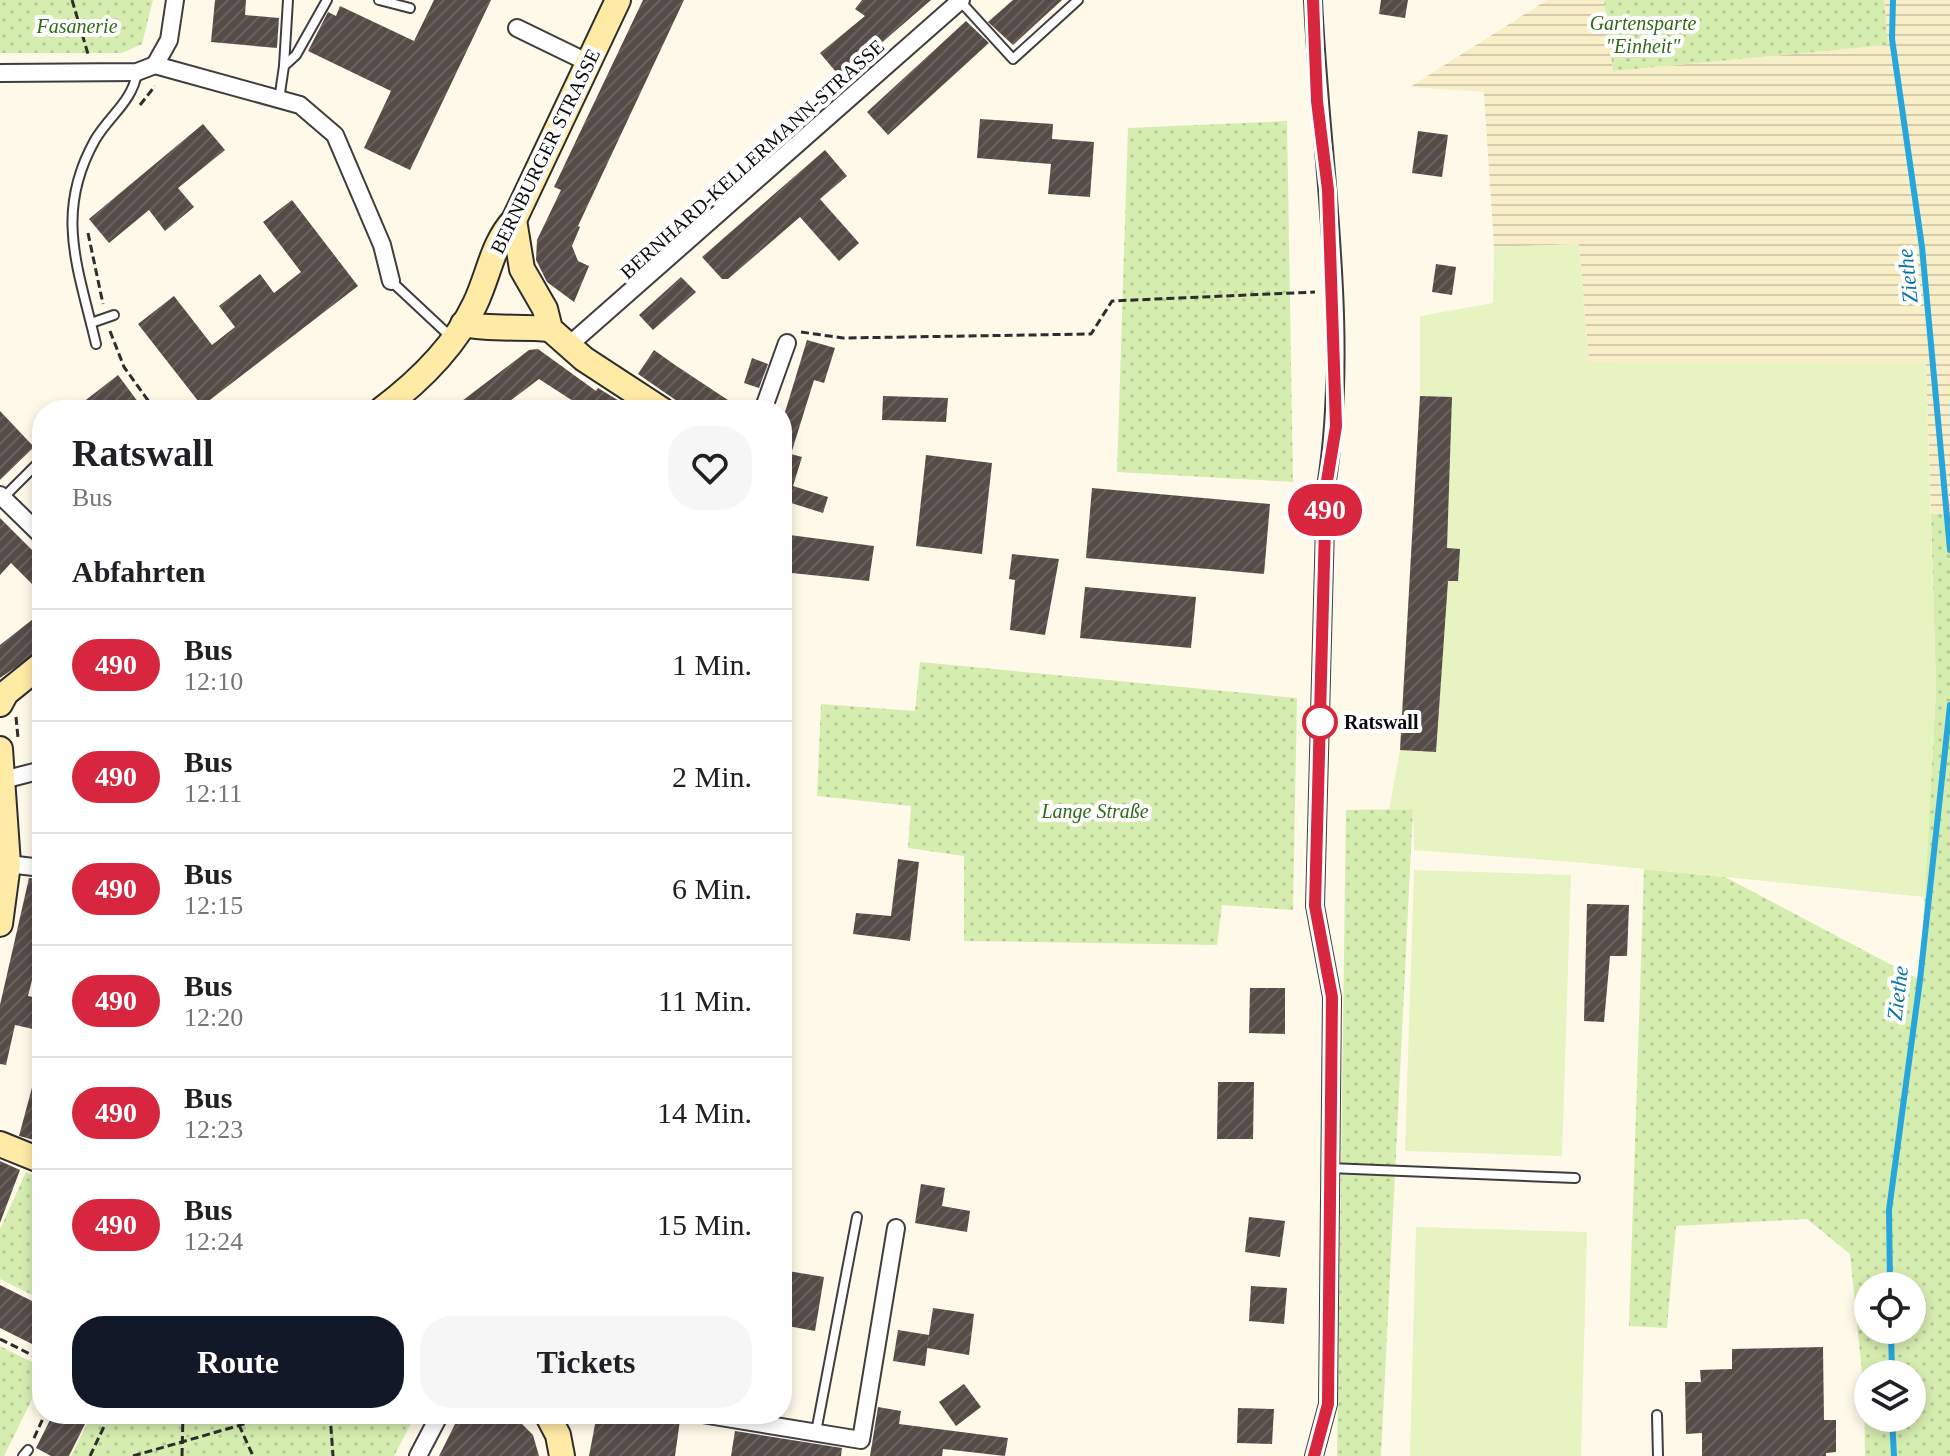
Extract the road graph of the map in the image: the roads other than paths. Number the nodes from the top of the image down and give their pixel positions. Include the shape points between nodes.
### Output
1 (175, 0) edge
2 (288, 0) edge
3 (327, 0) edge
4 (379, 0) edge
5 (618, 0) edge
6 (960, 0) edge
7 (1078, 0) edge
8 (1313, 0) edge
9 (410, 8) dead end
10 (517, 28) dead end
11 (589, 63) junction
12 (155, 65) junction
13 (284, 66) junction
14 (137, 72) junction
15 (0, 73) edge
16 (279, 100) junction
17 (514, 220) junction
18 (391, 281) joint
19 (110, 317) road end
20 (91, 323) junction
21 (550, 329) junction
22 (458, 331) junction
23 (787, 343) road end
24 (96, 344) dead end
25 (568, 346) junction
26 (393, 400) edge
27 (647, 400) edge
28 (767, 400) edge
29 (32, 468) edge
30 (2, 496) edge
31 (32, 526) edge
32 (32, 672) edge
33 (8, 709) edge
34 (0, 749) edge
35 (32, 773) edge
36 (11, 779) junction
37 (8, 864) junction
38 (32, 867) edge
39 (0, 924) edge
40 (0, 1144) edge
41 (32, 1157) edge
42 (1329, 1168) junction
43 (1575, 1178) dead end
44 (857, 1217) dead end
45 (896, 1228) dead end
46 (1657, 1415) dead end
47 (435, 1424) edge
48 (552, 1424) edge
49 (762, 1424) edge
50 (816, 1433) junction
51 (418, 1456) edge
52 (562, 1456) edge
53 (1314, 1456) edge
54 (1658, 1456) edge

1 - 12 street via 169,40
2 - 13 lane
3 - 13 lane via 296,55
4 - 9 lane
5 - 11 main road, BERNBURGER STRASSE
6 - 7 lane via 1013,59
6 - 25 street, BERNHARD-KELLERMANN-STRASSE
8 - 42 street via 1336,426 1326,487 1315,906 1332,997
10 - 11 street
11 - 17 main road, BERNBURGER STRASSE
12 - 14 street
12 - 16 street
13 - 16 lane
14 - 15 street
14 - 20 lane via 134,87 80,168 72,194 71,230
16 - 18 street via 300,105 335,135 382,245
17 - 21 main road via 522,269
17 - 22 main road, BERNBURGER STRASSE via 500,236 474,306
18 - 22 lane
19 - 20 lane
20 - 24 lane
21 - 22 main road
21 - 25 main road
22 - 26 main road, BERNBURGER STRASSE
23 - 28 street
25 - 27 main road
29 - 30 lane
30 - 31 street
32 - 33 main road via 6,693
34 - 36 main road
35 - 36 street
36 - 37 main road
37 - 38 street
37 - 39 main road
40 - 41 main road
42 - 43 lane
42 - 53 street via 1328,1404
44 - 50 lane
45 - 50 street via 861,1440
46 - 54 lane
47 - 51 street
48 - 52 main road
49 - 50 street

